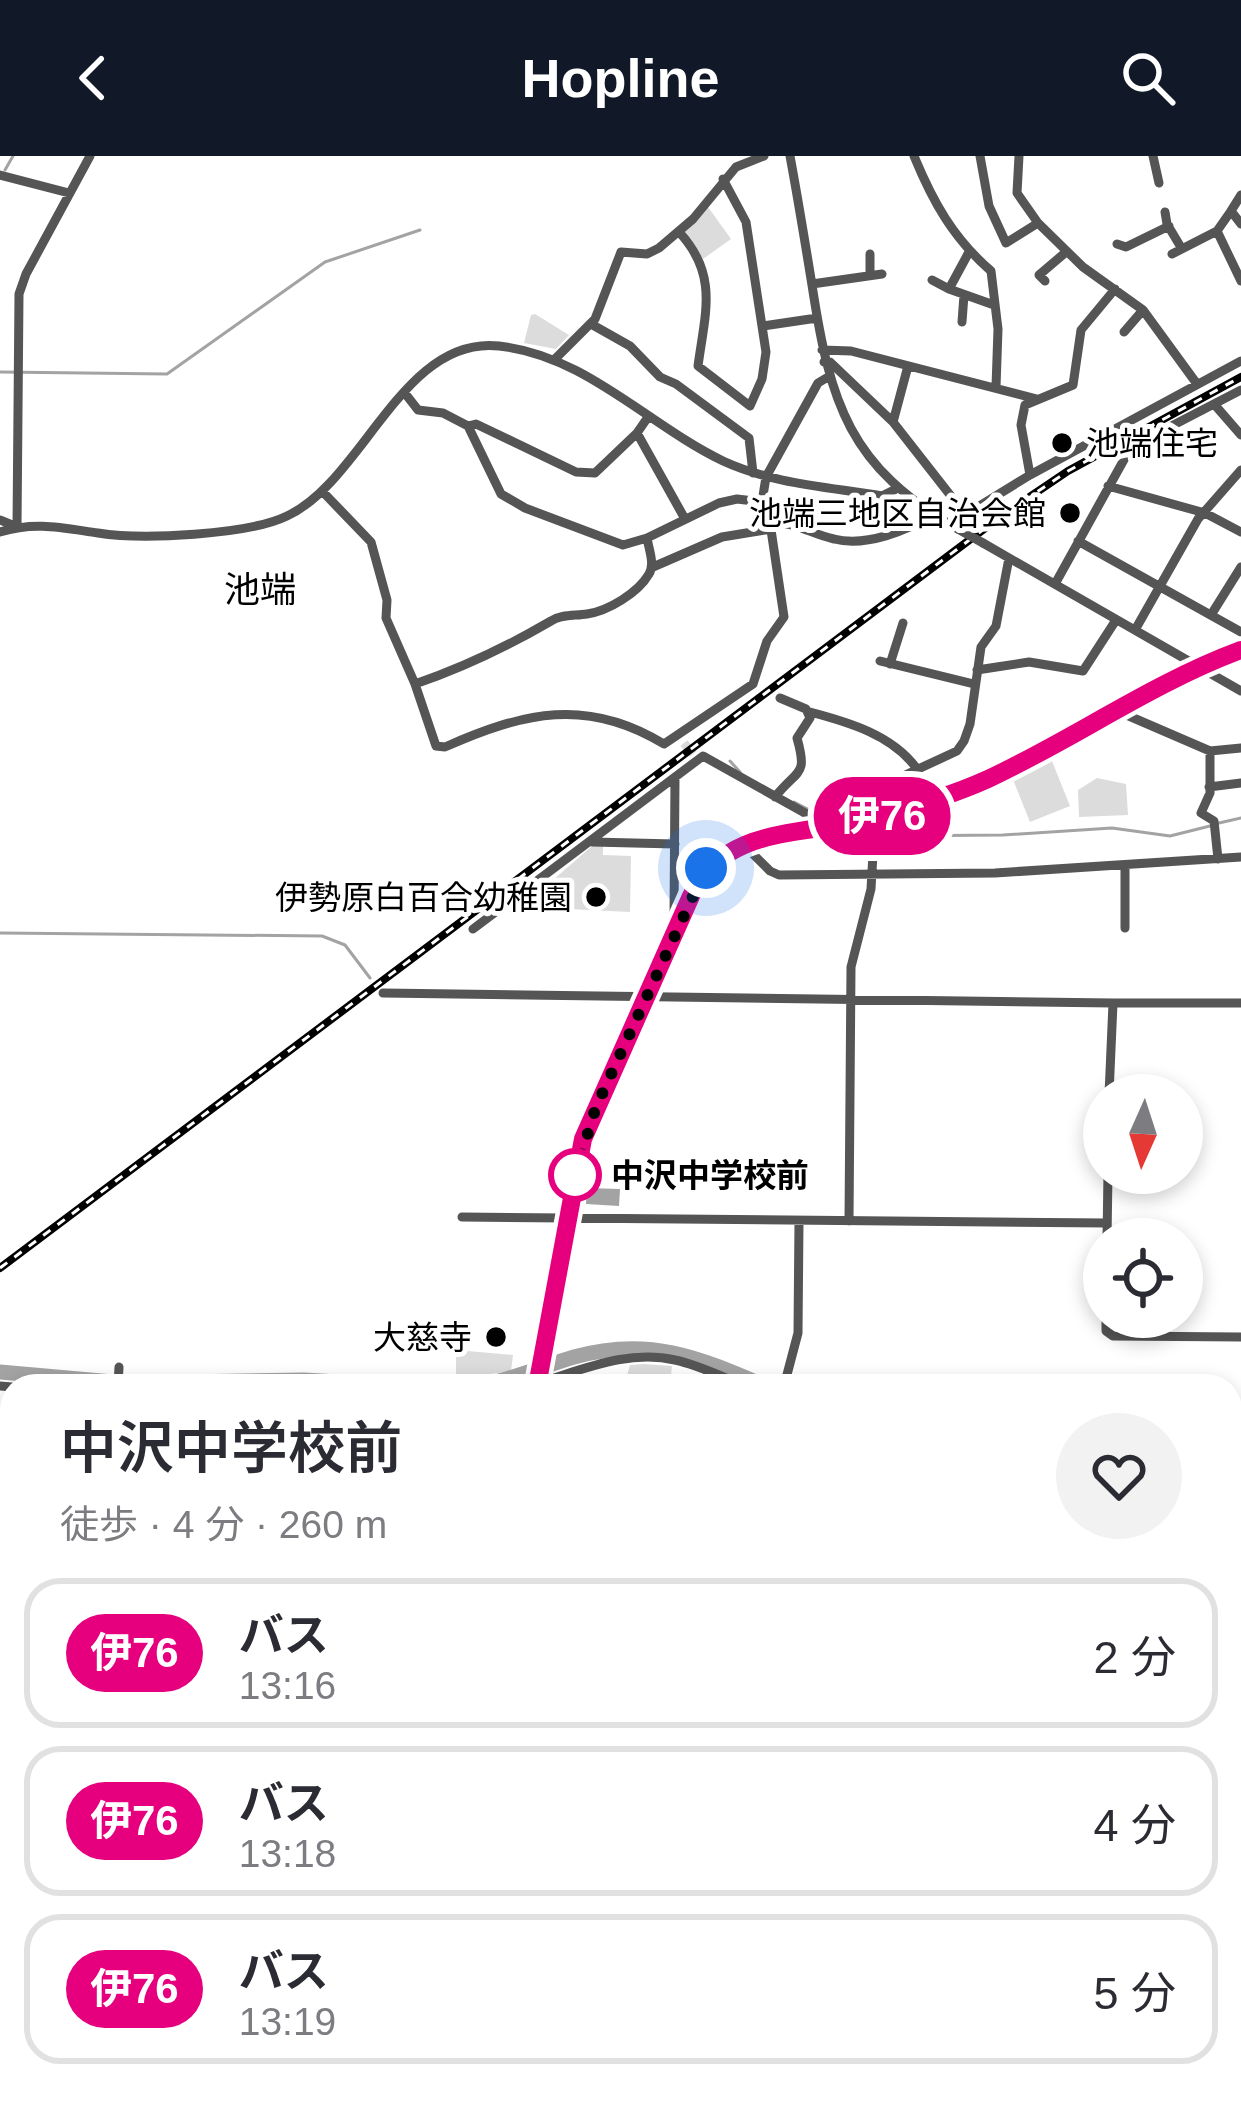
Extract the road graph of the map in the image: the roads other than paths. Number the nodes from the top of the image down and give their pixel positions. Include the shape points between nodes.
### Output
1 (90, 156) edge
2 (764, 156) edge
3 (790, 156) edge
4 (914, 156) edge
5 (980, 156) edge
6 (1018, 156) edge
7 (1153, 156) edge
8 (0, 175) edge
9 (723, 179) junction
10 (1159, 183) dead end
11 (69, 194) junction
12 (1241, 195) edge
13 (1231, 211) junction
14 (1166, 212) dead end
15 (1037, 223) junction
16 (1241, 224) edge
17 (1169, 226) junction
18 (1216, 231) junction
19 (680, 232) junction
20 (1117, 244) dead end
21 (969, 251) junction
22 (1066, 252) junction
23 (870, 254) dead end
24 (1040, 275) dead end
25 (932, 280) dead end
26 (1241, 281) edge
27 (812, 284) junction
28 (949, 289) junction
29 (1115, 289) junction
30 (964, 295) junction
31 (994, 305) junction
32 (1143, 310) junction
33 (817, 318) junction
34 (962, 322) dead end
35 (591, 324) junction
36 (763, 326) junction
37 (1124, 332) dead end
38 (823, 356) junction
39 (556, 358) junction
40 (1241, 361) edge
41 (908, 366) junction
42 (828, 376) junction
43 (1197, 384) junction
44 (996, 387) junction
45 (1241, 390) edge
46 (404, 392) junction
47 (1037, 399) junction
48 (1214, 404) junction
49 (647, 417) junction
50 (893, 422) junction
51 (468, 426) junction
52 (637, 433) junction
53 (1241, 435) edge
54 (1241, 470) edge
55 (753, 473) junction
56 (1030, 475) junction
57 (766, 477) junction
58 (1108, 486) junction
59 (898, 488) junction
60 (322, 491) junction
61 (762, 502) junction
62 (1205, 513) junction
63 (934, 514) junction
64 (964, 514) junction
65 (685, 519) junction
66 (0, 520) edge
67 (17, 526) junction
68 (770, 526) junction
69 (954, 526) junction
70 (0, 532) edge
71 (1241, 532) edge
72 (647, 538) junction
73 (1078, 541) junction
74 (1009, 558) junction
75 (652, 567) junction
76 (1241, 567) edge
77 (1055, 584) junction
78 (1159, 586) junction
79 (1211, 616) junction
80 (1116, 620) junction
81 (903, 623) dead end
82 (1135, 630) junction
83 (1241, 632) edge
84 (1241, 650) edge
85 (1198, 667) junction
86 (977, 670) junction
87 (415, 684) junction
88 (974, 684) junction
89 (1241, 691) edge
90 (780, 698) dead end
91 (1115, 710) junction
92 (810, 712) junction
93 (1241, 748) edge
94 (1210, 751) junction
95 (917, 769) junction
96 (675, 777) junction
97 (1241, 783) edge
98 (1209, 787) junction
99 (775, 797) junction
100 (875, 818) junction
101 (830, 827) junction
102 (592, 842) junction
103 (675, 844) junction
104 (743, 844) junction
105 (1241, 857) edge
106 (1218, 859) junction
107 (1125, 865) junction
108 (873, 871) junction
109 (680, 922) junction
110 (473, 928) dead end
111 (1125, 928) dead end
112 (383, 993) dead end
113 (645, 998) junction
114 (850, 1000) junction
115 (1241, 1003) edge
116 (1113, 1004) junction
117 (1110, 1074) edge
118 (463, 1217) dead end
119 (567, 1219) junction
120 (799, 1221) junction
121 (849, 1221) junction
122 (1083, 1223) edge
123 (1203, 1337) edge
124 (1241, 1337) edge
125 (118, 1366) dead end
126 (118, 1374) edge
127 (539, 1374) edge
128 (563, 1374) edge
129 (715, 1374) edge
130 (787, 1374) edge

1 - 11 street
2 - 9 street
3 - 27 street
4 - 21 street via 938,211
5 - 15 street via 1006,243
6 - 15 street via 1017,193
7 - 10 street
8 - 11 street
9 - 19 street
9 - 36 street via 746,222
11 - 67 street via 21,286
12 - 13 street
13 - 16 street
13 - 18 street
14 - 17 street
15 - 22 street
17 - 18 street via 1177,252
17 - 20 street
18 - 26 street
19 - 35 street via 647,254 621,252
19 - 36 street via 706,276 698,367 750,406 765,368
21 - 28 street
21 - 31 street via 992,271
22 - 24 street
22 - 29 street
23 - 27 street via 876,274
25 - 28 street
27 - 33 street
28 - 30 street
29 - 32 street
29 - 47 street via 1079,336 1072,385
30 - 31 street
30 - 34 street
31 - 44 street
32 - 37 street
32 - 43 street
33 - 36 street
33 - 38 street
35 - 39 street
35 - 55 street via 749,438
38 - 41 street via 850,351
38 - 42 street
38 - 50 street
39 - 46 street via 478,346 437,364
39 - 49 street
40 - 43 street
41 - 44 street
41 - 50 street
42 - 57 street
42 - 59 street via 856,438
43 - 56 street
44 - 47 street
45 - 48 street
46 - 51 street via 418,410
46 - 60 street
47 - 56 street via 1025,405 1021,425
48 - 53 street
48 - 58 street via 1131,448
49 - 52 street
49 - 55 street
50 - 64 street
51 - 52 street via 596,473
51 - 72 street via 501,494 623,545
52 - 65 street
54 - 62 street
55 - 57 street
56 - 64 street
57 - 59 street via 882,496
57 - 61 street
58 - 62 street
58 - 73 street
59 - 63 street
60 - 67 street via 281,519 217,531
60 - 87 street via 371,542 386,618
61 - 65 street via 719,502
61 - 68 street
62 - 71 street
62 - 78 street
63 - 68 street via 860,541
63 - 69 street
64 - 69 street
65 - 72 street
66 - 67 street
67 - 70 street
68 - 75 street
68 - 87 street via 784,617 762,652 758,677 682,740 664,744 639,728 571,711 436,746
69 - 74 street, bridge
72 - 75 street
73 - 77 street
73 - 78 street
74 - 77 street
74 - 86 street via 996,626
75 - 87 street via 612,605 554,618
76 - 79 street
77 - 80 street
78 - 79 street
78 - 82 street
79 - 83 street
80 - 82 street
80 - 86 street via 1078,672 1029,662
81 - 88 street via 885,663
82 - 85 street
84 - 85 street
85 - 89 street
85 - 91 street
86 - 88 street
88 - 95 street via 964,741
90 - 92 street
91 - 94 street
91 - 100 street via 987,779
92 - 95 street via 878,737
92 - 99 street via 797,738 802,768
93 - 94 street
94 - 98 street
95 - 100 street via 901,777
96 - 99 street via 703,755
96 - 102 street
96 - 103 street
97 - 98 street
98 - 106 street via 1201,813 1215,824
99 - 101 street
100 - 101 street
100 - 108 street
101 - 104 street
102 - 103 street
102 - 110 street
103 - 109 street
104 - 108 street via 775,874
104 - 109 street via 706,868
105 - 106 street
106 - 107 street
107 - 108 street
107 - 111 street
108 - 114 street
109 - 113 street
112 - 113 street
113 - 114 street
113 - 119 street via 583,1139
114 - 116 street
114 - 121 street
115 - 116 street
116 - 117 street
118 - 119 street
119 - 120 street
119 - 127 street
120 - 121 street
120 - 130 street via 798,1334
121 - 122 street
123 - 124 street
125 - 126 street
128 - 129 street via 648,1356

